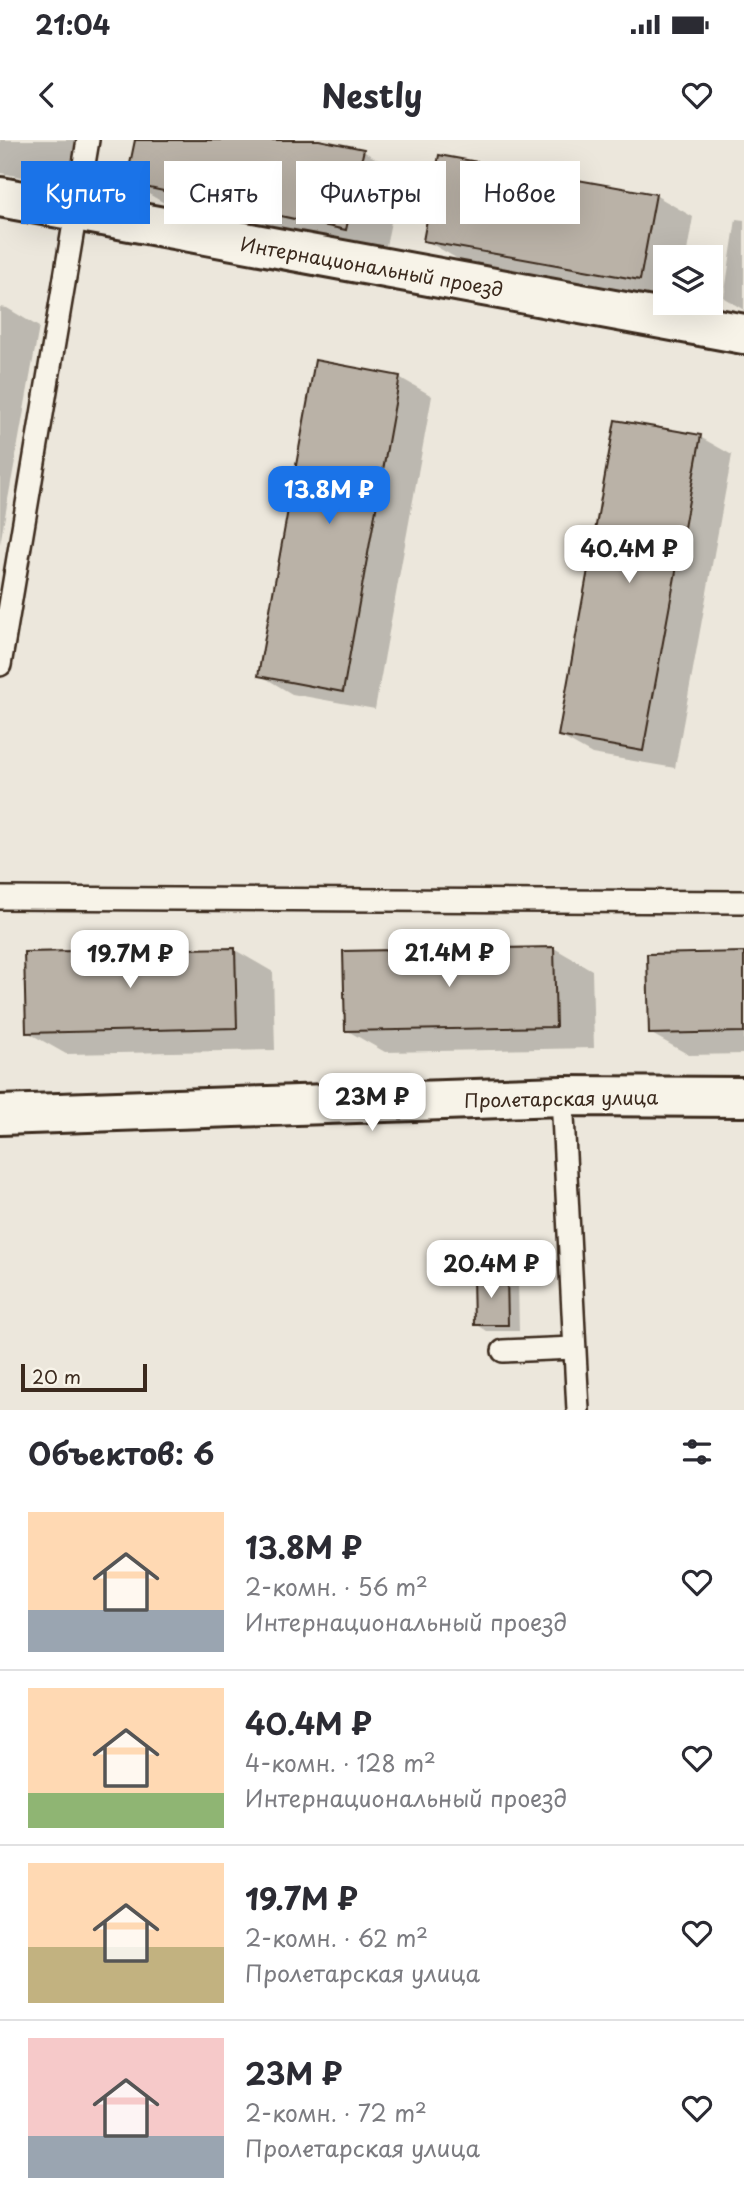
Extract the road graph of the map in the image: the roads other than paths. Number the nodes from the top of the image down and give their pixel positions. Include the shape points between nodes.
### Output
1 (88, 140) edge
2 (84, 161) edge
3 (0, 197) edge
4 (21, 201) edge
5 (73, 224) edge
6 (146, 224) edge
7 (744, 334) edge
8 (0, 665) edge
9 (0, 898) edge
10 (744, 902) edge
11 (562, 1096) junction
12 (744, 1097) edge
13 (0, 1115) edge
14 (574, 1348) junction
15 (503, 1351) dead end
16 (578, 1410) edge

1 - 2 lane
3 - 4 street, Интернациональный проезд
5 - 8 lane
6 - 7 street, Интернациональный проезд
9 - 10 lane
11 - 12 street, Пролетарская улица
11 - 13 street, Пролетарская улица
11 - 14 lane
14 - 15 lane
14 - 16 lane

